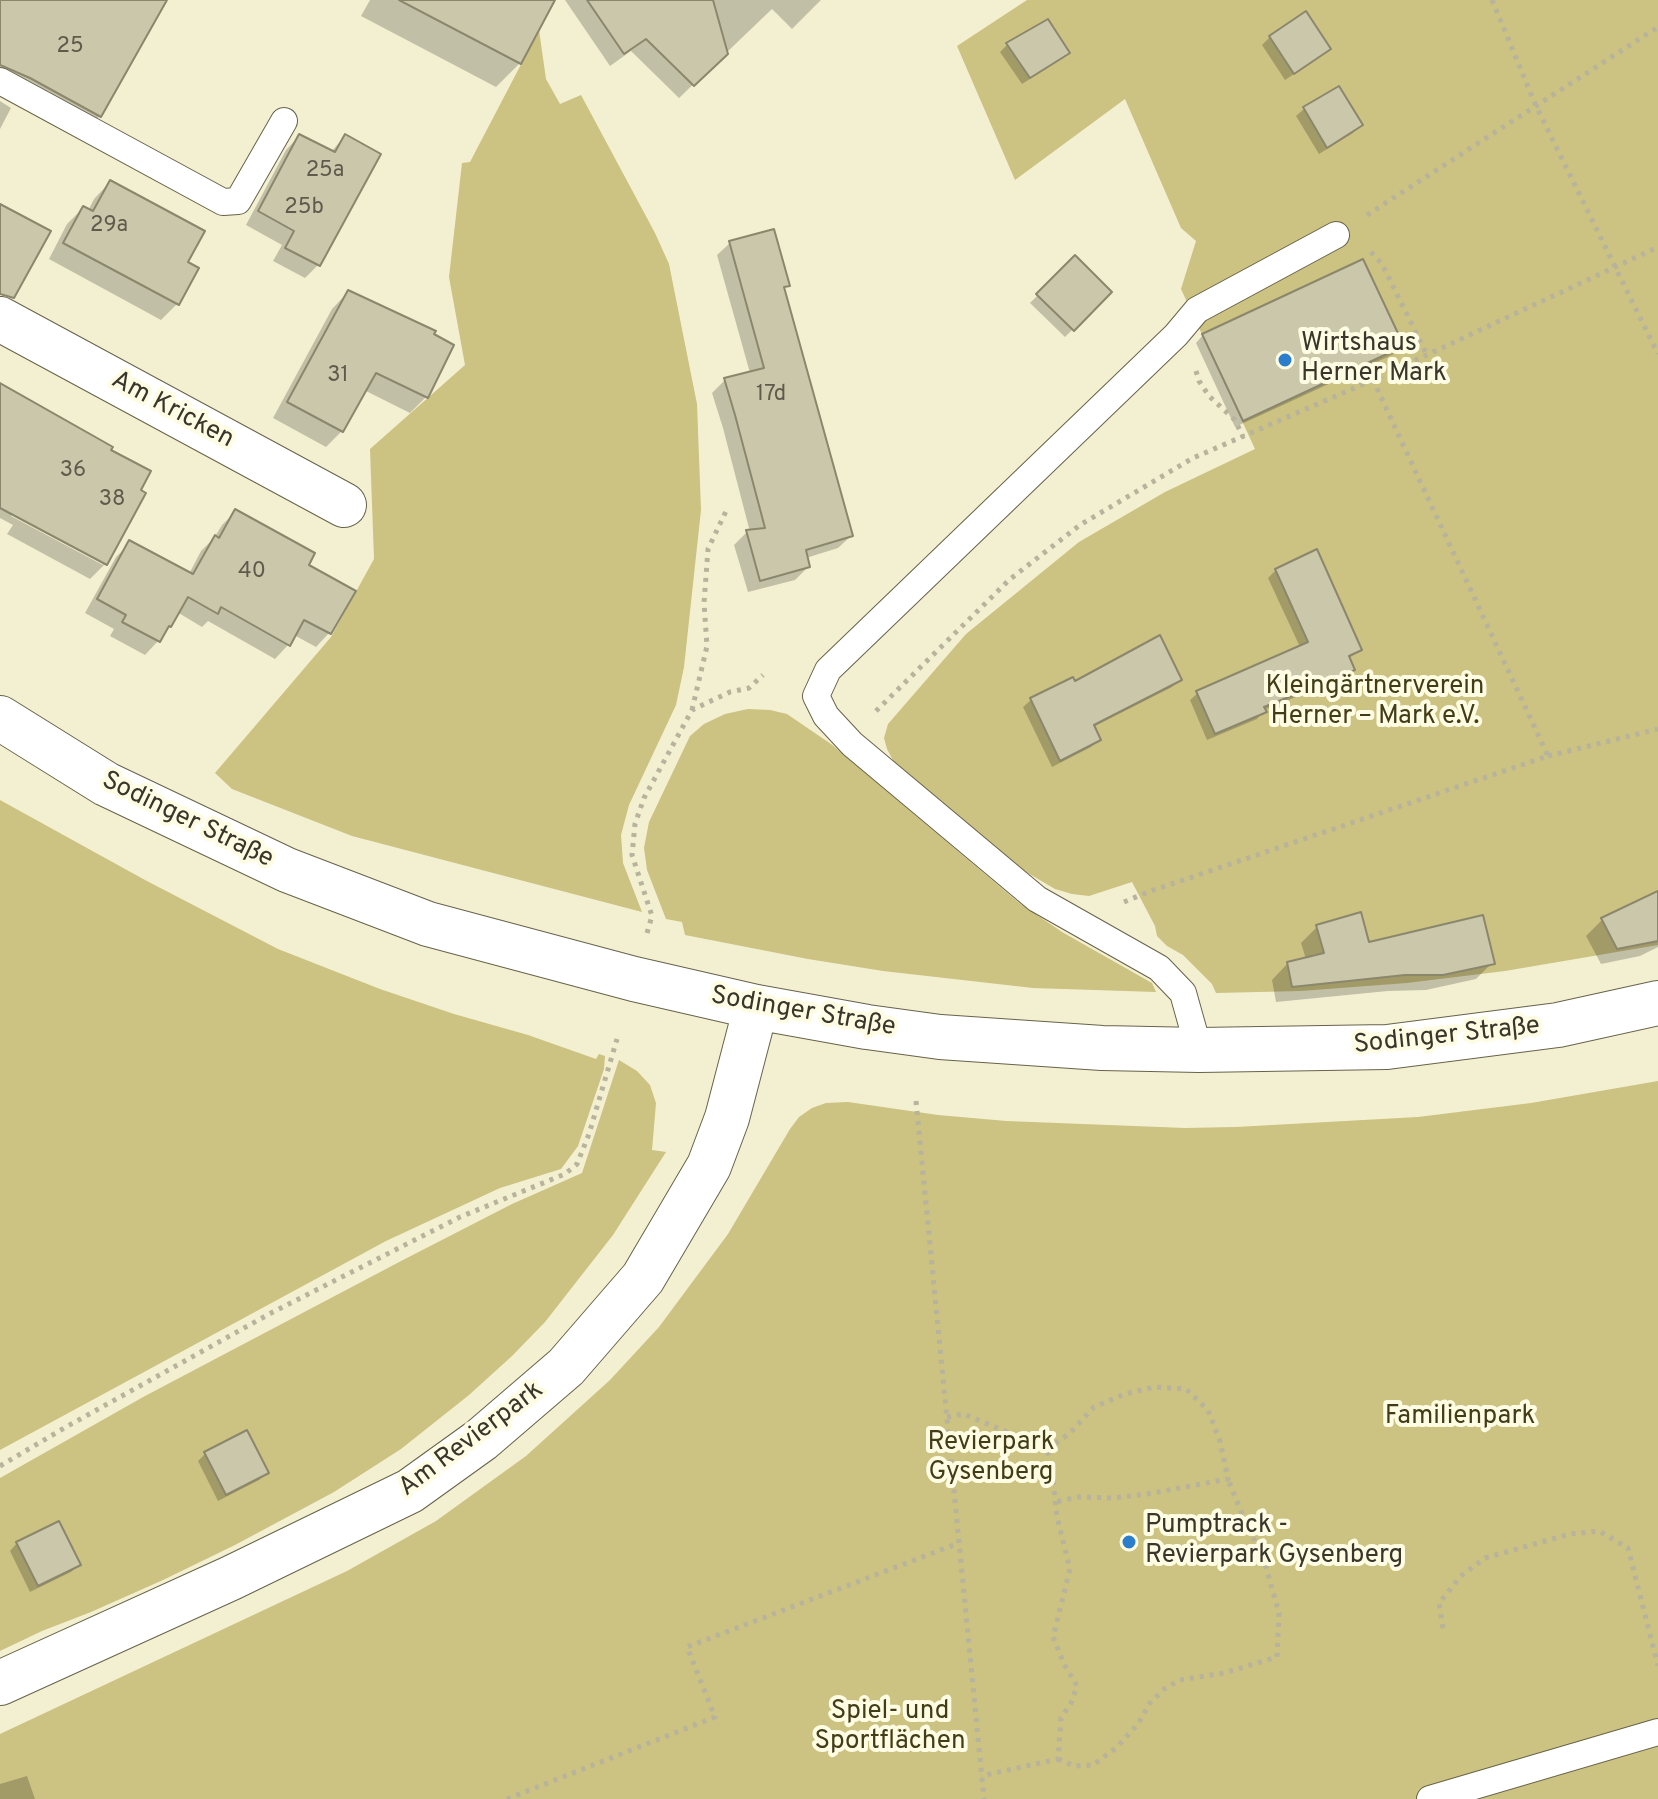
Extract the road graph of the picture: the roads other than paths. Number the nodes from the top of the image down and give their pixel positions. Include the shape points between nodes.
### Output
1 (0, 81) edge
2 (284, 121) dead end
3 (1343, 231) road end
4 (0, 319) edge
5 (344, 505) dead end
6 (0, 718) edge
7 (1658, 1003) edge
8 (756, 1007) junction
9 (1199, 1050) junction
10 (0, 1683) edge
11 (1658, 1732) edge
12 (1430, 1799) edge

1 - 2 lane via 223,202 238,201
3 - 9 lane via 1197,310 828,670 816,696 852,744 1037,899 1159,968 1183,993
4 - 5 main road, Am Kricken
6 - 8 main road, Sodinger Straße via 106,784 287,870 428,924
7 - 9 main road, Sodinger Straße via 1558,1025 1387,1047
8 - 9 main road, Sodinger Straße via 940,1037
8 - 10 main road, Am Revierpark via 709,1166 643,1278 566,1367 481,1440 410,1491
11 - 12 lane

